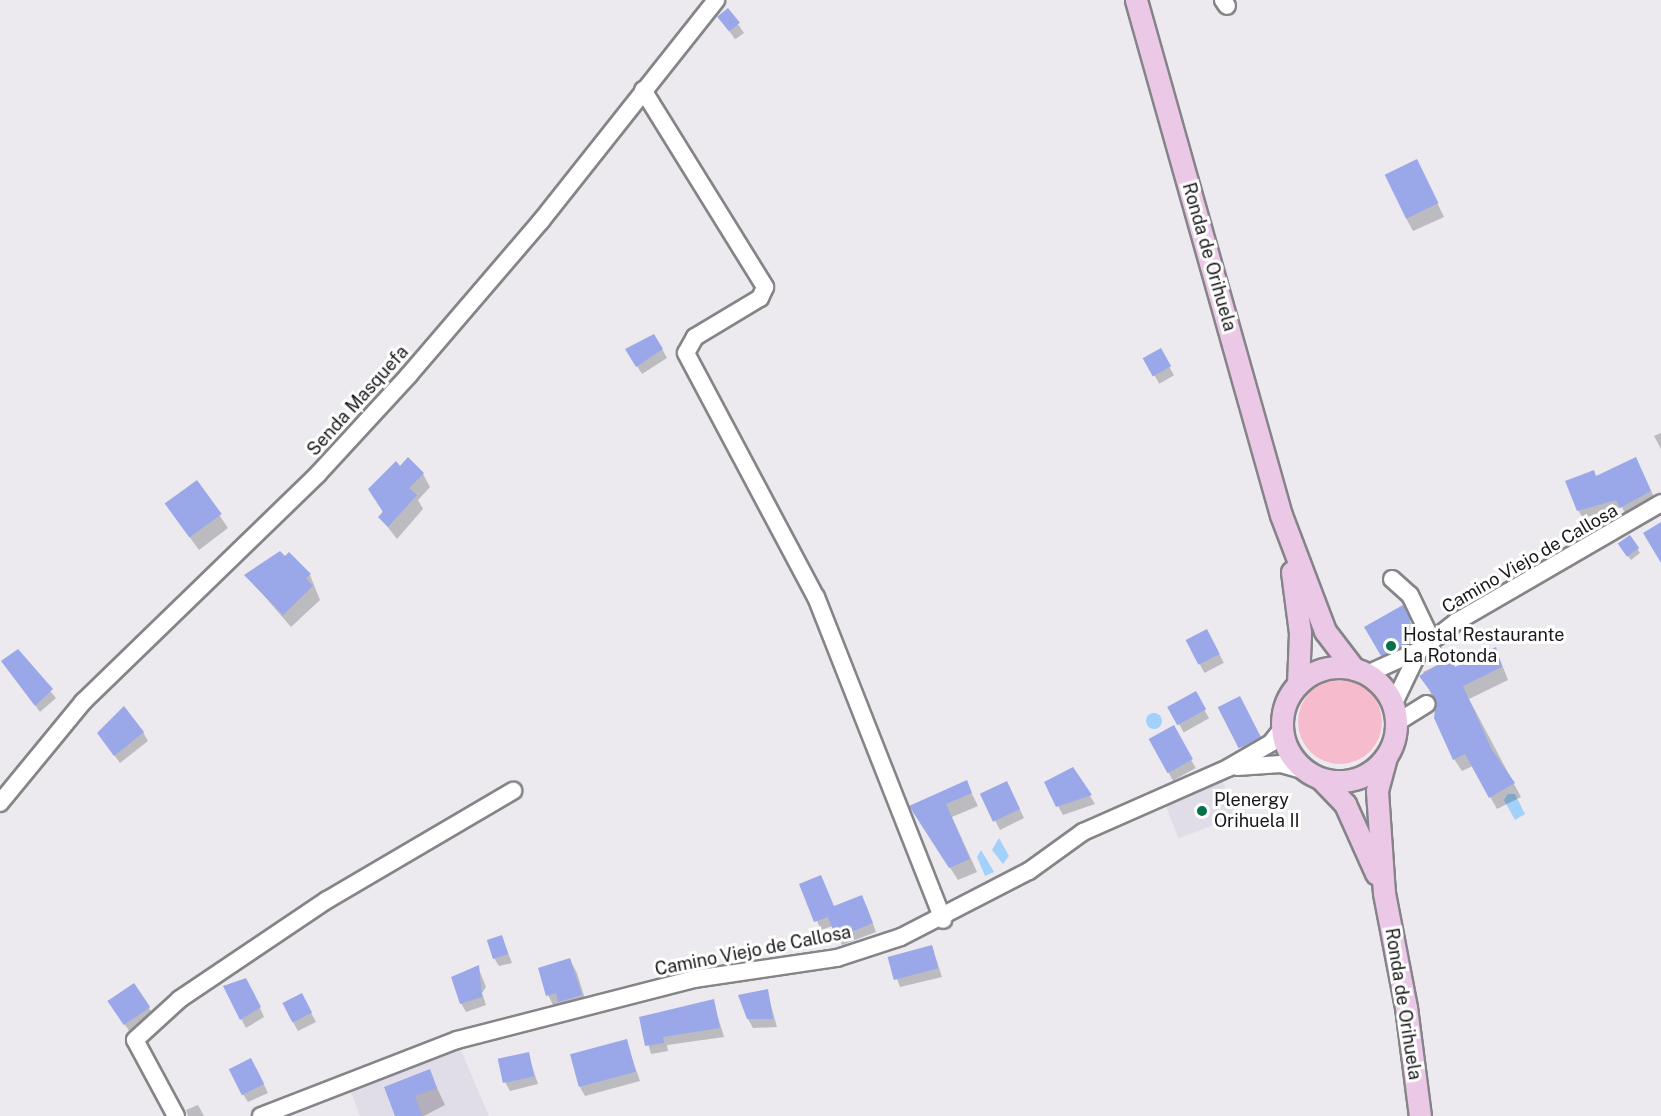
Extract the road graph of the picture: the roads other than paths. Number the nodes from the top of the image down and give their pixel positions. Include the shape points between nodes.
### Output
1 (716, 0) edge
2 (1136, 0) edge
3 (643, 90) junction
4 (1661, 504) edge
5 (1281, 515) junction
6 (1392, 579) dead end
7 (1426, 646) junction
8 (1360, 671) junction
9 (1298, 684) junction
10 (1427, 704) dead end
11 (1395, 714) junction
12 (1281, 730) junction
13 (1386, 757) junction
14 (1228, 768) junction
15 (1313, 775) junction
16 (513, 791) dead end
17 (0, 803) edge
18 (1384, 893) junction
19 (943, 920) junction
20 (176, 1116) edge
21 (261, 1116) edge
22 (1420, 1116) edge

1 - 3 street, Senda Masquefa
2 - 5 main road, Ronda de Orihuela
3 - 17 street, Senda Masquefa via 541,221 409,375 318,474 83,702
3 - 19 street via 765,287 760,298 695,337 686,353 816,597
4 - 7 street, Camino Viejo de Callosa
5 - 8 main road, Ronda de Orihuela via 1325,632
5 - 9 main road, Ronda de Orihuela via 1300,633
6 - 7 street via 1410,594
7 - 8 street, Camino Viejo de Callosa
7 - 11 street
8 - 9 main road via 1324,669
8 - 11 main road, Ronda de Orihuela
9 - 12 main road, Ronda de Orihuela via 1287,699
10 - 11 street
11 - 13 main road, Ronda de Orihuela
12 - 14 street via 1271,743
12 - 15 main road, Ronda de Orihuela via 1286,749
13 - 15 main road via 1357,779
13 - 18 main road, Ronda de Orihuela via 1377,791
14 - 15 street via 1281,764
14 - 19 street, Camino Viejo de Callosa via 1083,832 1029,871
15 - 18 main road, Ronda de Orihuela via 1345,804
16 - 20 street via 327,900 180,999 135,1040
18 - 22 main road, Ronda de Orihuela
19 - 21 street, Camino Viejo de Callosa via 837,958 694,979 457,1040

